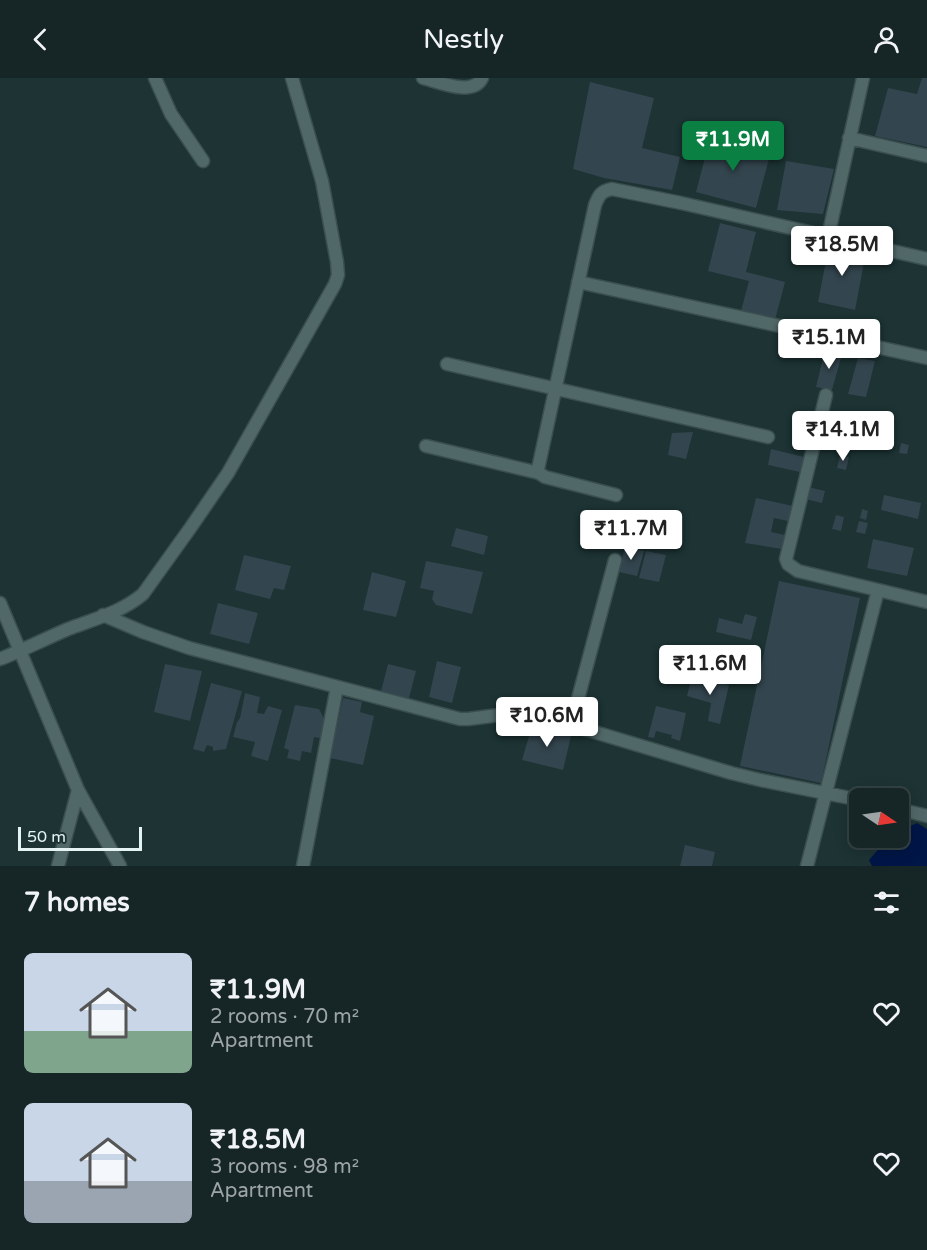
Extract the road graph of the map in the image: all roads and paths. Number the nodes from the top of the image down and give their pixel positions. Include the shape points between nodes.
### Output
1 (155, 78) edge
2 (292, 78) edge
3 (423, 78) edge
4 (482, 78) edge
5 (863, 78) edge
6 (849, 138) junction
7 (927, 156) edge
8 (203, 161) dead end
9 (828, 237) junction
10 (927, 259) edge
11 (578, 282) junction
12 (927, 358) edge
13 (447, 364) dead end
14 (556, 388) junction
15 (826, 395) dead end
16 (768, 437) dead end
17 (426, 446) dead end
18 (539, 473) junction
19 (616, 495) dead end
20 (615, 560) dead end
21 (878, 590) junction
22 (927, 602) edge
23 (0, 603) edge
24 (103, 615) junction
25 (20, 651) junction
26 (0, 659) edge
27 (337, 687) junction
28 (570, 725) junction
29 (78, 790) junction
30 (826, 794) junction
31 (849, 798) edge
32 (909, 812) edge
33 (927, 816) edge
34 (58, 866) edge
35 (120, 866) edge
36 (303, 866) edge
37 (807, 866) edge

1 - 8 street via 171,114
2 - 24 street via 322,181 337,262 335,284 228,472 191,527 143,594
3 - 4 street via 462,88 472,87
5 - 6 street
6 - 7 street
6 - 9 street
9 - 10 street
9 - 11 street via 681,203 603,190 595,205
11 - 12 street
11 - 14 street
13 - 14 street
14 - 16 street
14 - 18 street
15 - 21 street via 786,559 798,572
17 - 18 street
18 - 19 street
20 - 28 street
21 - 22 street
21 - 30 street
23 - 25 street
24 - 25 street
24 - 27 street via 189,648
25 - 26 street
25 - 29 street
27 - 28 street via 460,719 507,714
27 - 36 street
28 - 30 street via 731,773
29 - 34 street
29 - 35 street
30 - 31 street
30 - 37 street
32 - 33 street

